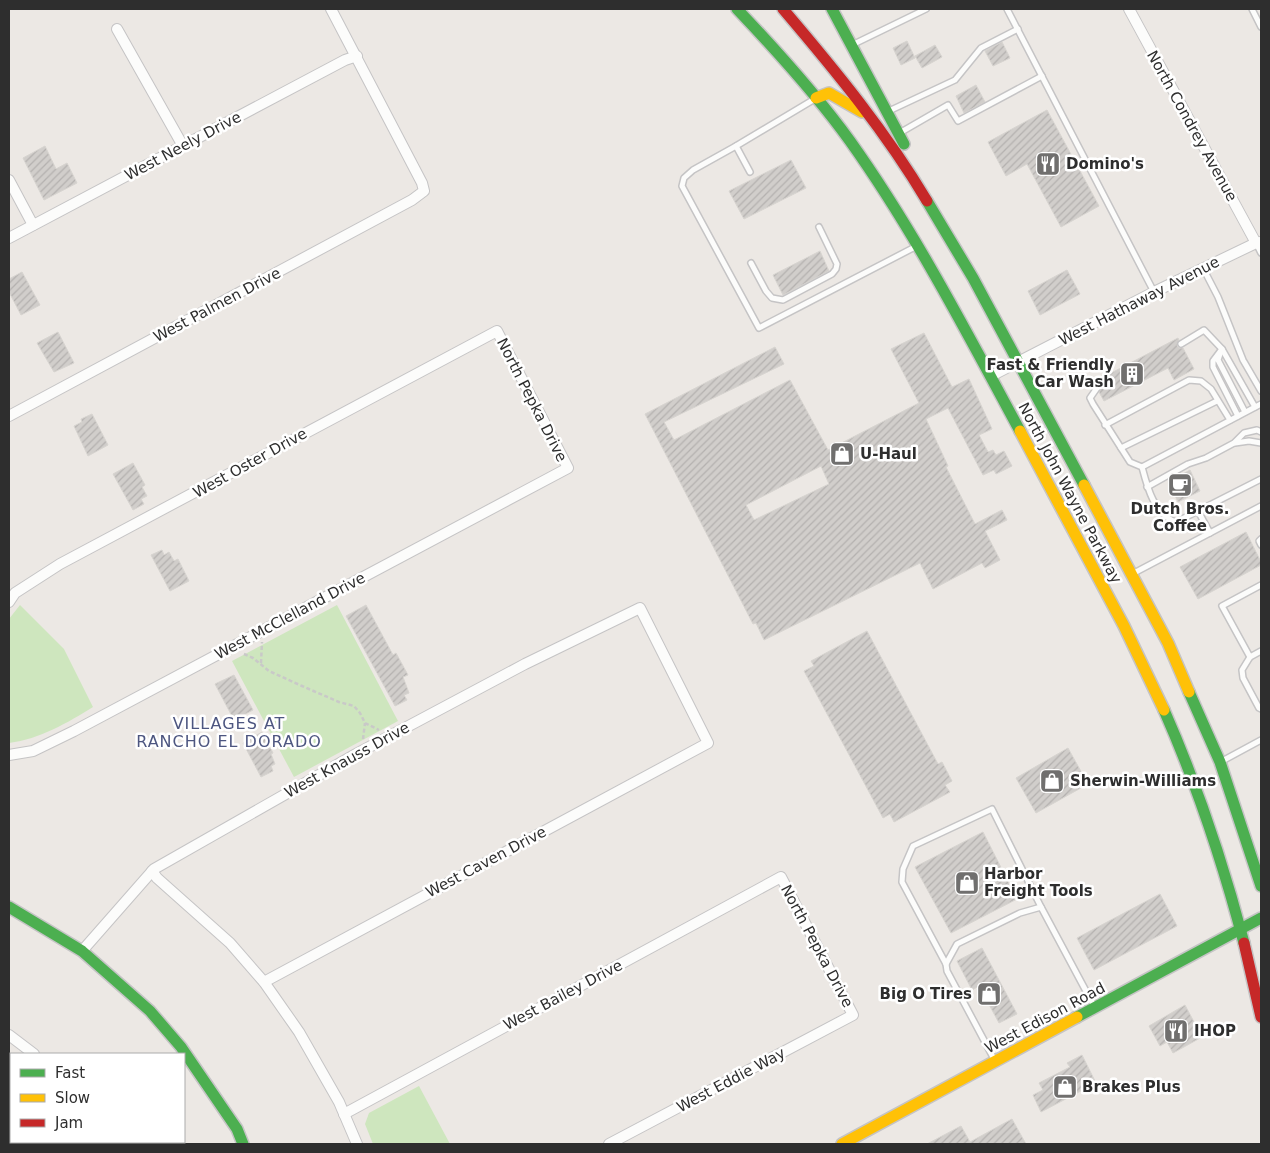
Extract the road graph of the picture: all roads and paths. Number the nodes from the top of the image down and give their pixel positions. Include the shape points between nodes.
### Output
1 (331, 9) edge
2 (737, 9) edge
3 (783, 9) edge
4 (832, 9) edge
5 (926, 9) edge
6 (1007, 9) edge
7 (1128, 9) edge
8 (1252, 9) edge
9 (1261, 27) edge
10 (117, 29) dead end
11 (1018, 29) junction
12 (851, 45) junction
13 (357, 56) junction
14 (1042, 76) junction
15 (816, 98) junction
16 (886, 112) junction
17 (872, 118) junction
18 (898, 134) junction
19 (183, 146) junction
20 (736, 146) junction
21 (750, 172) dead end
22 (9, 180) edge
23 (33, 225) junction
24 (819, 227) dead end
25 (9, 238) edge
26 (917, 245) junction
27 (1260, 246) edge
28 (750, 263) dead end
29 (1203, 268) junction
30 (1154, 292) junction
31 (983, 296) junction
32 (497, 331) joint
33 (1181, 344) dead end
34 (1222, 348) junction
35 (1019, 362) junction
36 (991, 376) junction
37 (1097, 388) dead end
38 (1261, 391) edge
39 (1217, 401) junction
40 (1261, 404) edge
41 (1255, 407) junction
42 (1245, 412) junction
43 (9, 416) edge
44 (1238, 416) junction
45 (1230, 420) junction
46 (1105, 424) junction
47 (1261, 432) edge
48 (1234, 443) junction
49 (1261, 443) edge
50 (1121, 448) junction
51 (1142, 466) junction
52 (568, 468) joint
53 (1041, 472) junction
54 (1060, 476) dead end
55 (1261, 479) edge
56 (1147, 487) junction
57 (1073, 488) dead end
58 (1261, 506) edge
59 (1198, 510) junction
60 (1101, 515) junction
61 (1210, 533) junction
62 (1261, 539) edge
63 (1261, 545) edge
64 (1132, 574) junction
65 (1261, 585) edge
66 (9, 602) edge
67 (640, 608) joint
68 (257, 633) junction
69 (1261, 651) edge
70 (243, 654) dead end
71 (1250, 657) junction
72 (260, 663) junction
73 (1261, 709) edge
74 (383, 732) dead end
75 (1261, 740) edge
76 (9, 755) edge
77 (1220, 762) junction
78 (152, 871) junction
79 (781, 877) joint
80 (1261, 886) edge
81 (9, 907) edge
82 (1041, 907) junction
83 (1261, 918) edge
84 (1241, 929) junction
85 (82, 951) junction
86 (946, 964) junction
87 (264, 982) junction
88 (1095, 1009) junction
89 (853, 1015) joint
90 (1261, 1017) edge
91 (12, 1041) edge
92 (177, 1051) edge
93 (32, 1053) edge
94 (185, 1062) edge
95 (996, 1062) junction
96 (344, 1114) junction
97 (243, 1144) edge
98 (357, 1144) edge
99 (609, 1144) edge
100 (842, 1144) edge

1 - 13 street
2 - 15 main road, North John Wayne Parkway
3 - 17 main road, North John Wayne Parkway
4 - 12 main road
5 - 12 lane
6 - 11 lane
7 - 27 street, North Condrey Avenue
8 - 9 lane
10 - 19 street
11 - 14 lane
11 - 16 lane via 981,48 955,80
12 - 16 main road
13 - 19 street, West Neely Drive
13 - 43 street, West Palmen Drive via 424,192
14 - 18 lane via 958,120 948,105
14 - 30 lane
15 - 17 main road via 829,94 838,97
15 - 20 lane
15 - 26 main road, North John Wayne Parkway via 850,142
16 - 18 main road
17 - 31 main road, North John Wayne Parkway via 926,198
18 - 31 main road via 950,216 976,268
19 - 23 street, West Neely Drive
20 - 21 lane
20 - 26 lane via 693,170 684,178 682,186 759,328
22 - 23 street
23 - 25 street, West Neely Drive
24 - 28 lane via 837,264 832,274 818,282 777,300 766,291
26 - 36 main road, North John Wayne Parkway
27 - 29 street, West Hathaway Avenue
29 - 30 street, West Hathaway Avenue
29 - 38 lane via 1243,360
30 - 35 street, West Hathaway Avenue
31 - 35 main road, North John Wayne Parkway
32 - 52 street, North Pepka Drive
32 - 66 street, West Oster Drive via 60,564 15,593
33 - 34 lane via 1204,330
34 - 41 lane
34 - 42 lane via 1218,360
34 - 44 lane via 1213,367
35 - 36 street, West Hathaway Avenue
35 - 60 main road, North John Wayne Parkway
36 - 53 main road, North John Wayne Parkway
37 - 46 lane via 1090,398
39 - 45 lane
39 - 46 lane via 1211,389 1201,381 1189,380
39 - 50 lane
40 - 41 lane
41 - 42 lane
42 - 44 lane
44 - 45 lane
45 - 51 lane
46 - 50 lane
47 - 48 lane via 1244,433
48 - 49 lane
48 - 56 lane
50 - 51 lane via 1130,462
51 - 56 lane
52 - 68 street, West McClelland Drive
53 - 54 main road
53 - 84 main road, North John Wayne Parkway via 1136,649 1179,744
55 - 59 lane
56 - 59 lane via 1163,516 1169,520 1176,522
57 - 60 main road
58 - 61 lane
59 - 61 lane
60 - 64 main road, North John Wayne Parkway
61 - 64 lane
62 - 63 lane
64 - 77 main road, North John Wayne Parkway via 1168,643
65 - 71 lane via 1222,606
67 - 78 street, West Knauss Drive via 525,664 361,752
67 - 87 street, West Caven Drive via 708,743
68 - 72 path via 262,643
68 - 76 street, West McClelland Drive via 32,751
69 - 71 lane
70 - 72 path
71 - 73 lane via 1242,670 1243,678
72 - 74 path via 269,671 354,706 365,723
75 - 77 lane
77 - 80 main road, North John Wayne Parkway
78 - 85 street, West Knauss Drive
78 - 87 street via 230,944
79 - 89 street, North Pepka Drive
79 - 96 street, West Bailey Drive
81 - 85 main road
82 - 86 lane via 1020,913 957,944
82 - 86 lane via 992,809 913,846 903,869 902,882
82 - 88 lane
83 - 84 main road, West Edison Road
84 - 88 main road, West Edison Road
84 - 90 main road, North John Wayne Parkway
85 - 92 main road via 150,1011
86 - 95 lane
87 - 96 street via 299,1032
88 - 95 main road, West Edison Road
89 - 99 street, West Eddie Way
91 - 93 street
94 - 97 main road via 237,1130
95 - 100 main road, West Edison Road
96 - 98 street

